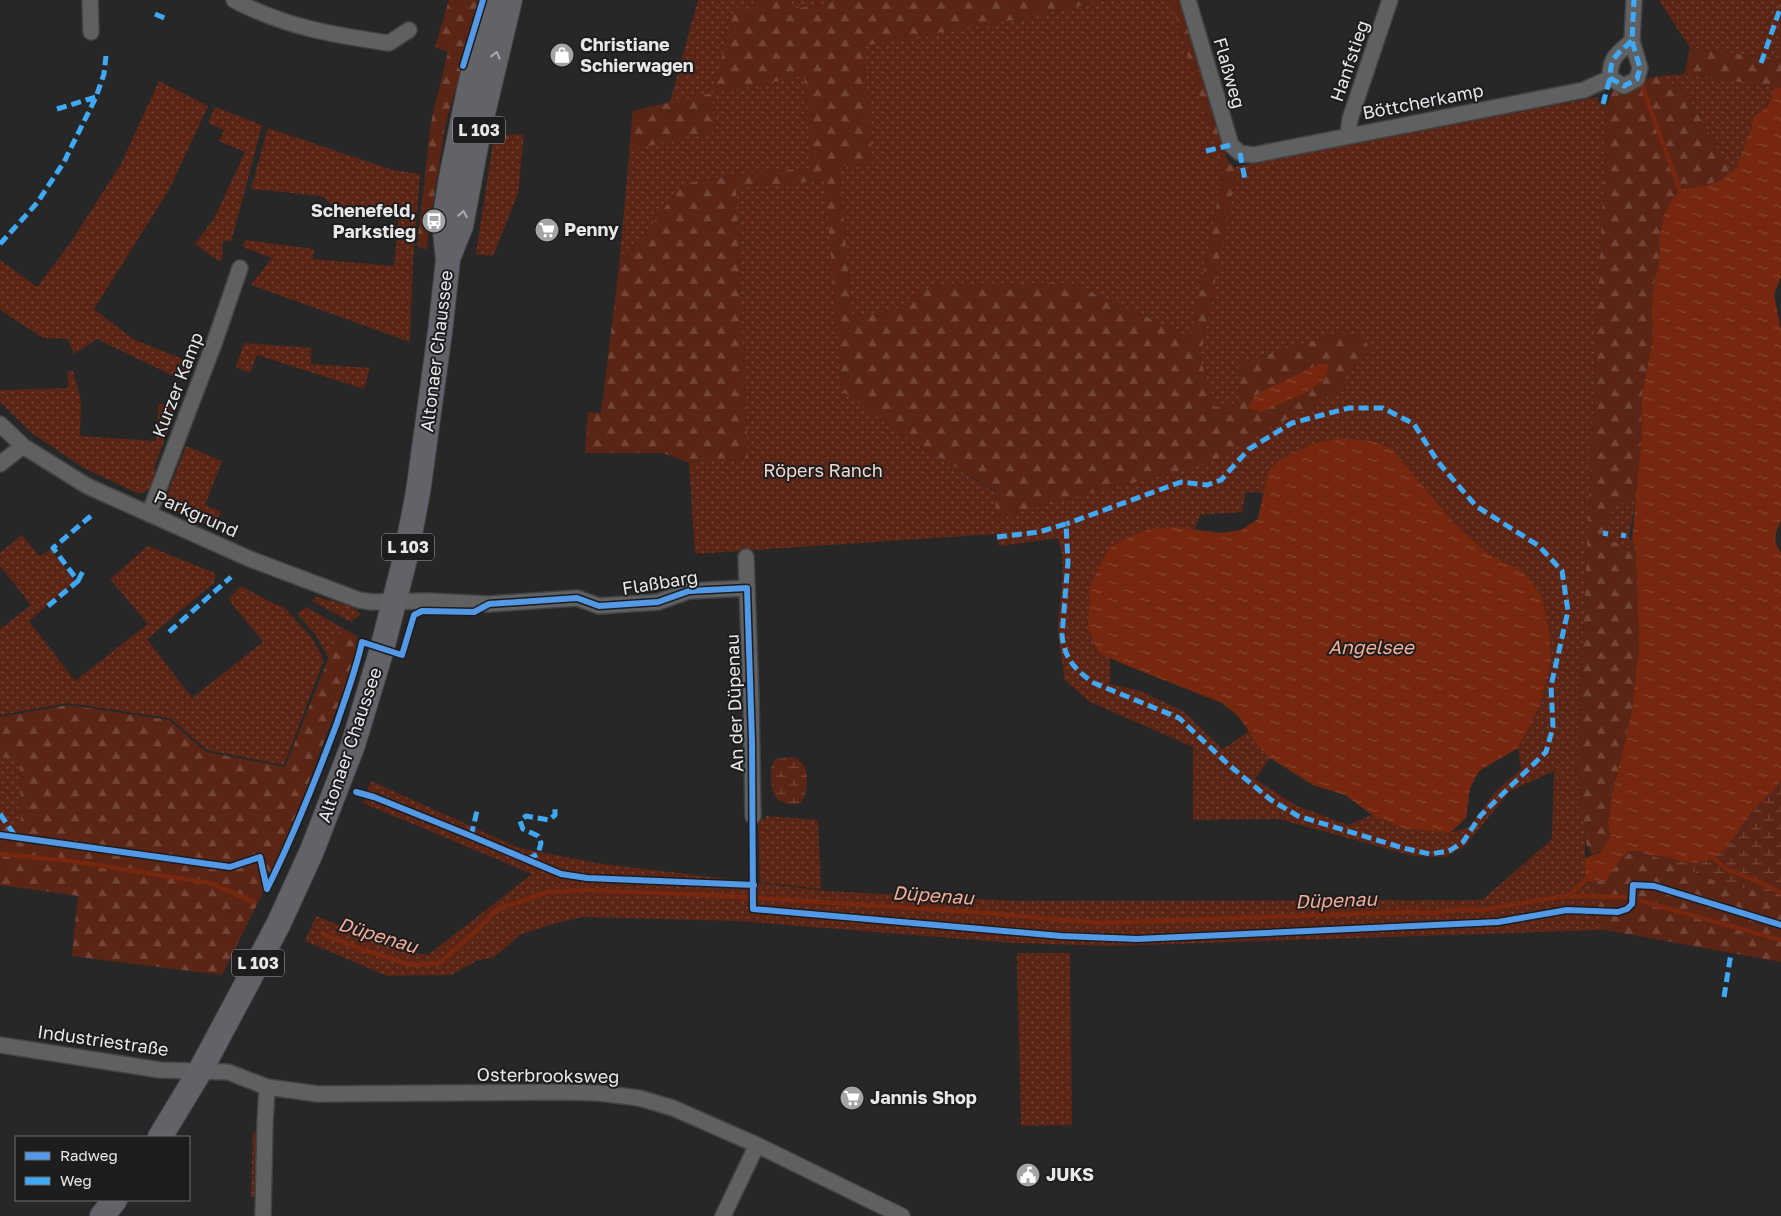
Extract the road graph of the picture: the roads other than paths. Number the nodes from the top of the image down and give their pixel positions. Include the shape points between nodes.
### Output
1 (90, 0) edge
2 (234, 0) edge
3 (492, 0) edge
4 (510, 0) edge
5 (1188, 0) edge
6 (1390, 0) edge
7 (1634, 0) edge
8 (409, 30) dead end
9 (91, 32) dead end
10 (1632, 41) junction
11 (1610, 78) junction
12 (1348, 135) junction
13 (1240, 153) joint
14 (448, 260) junction
15 (240, 268) dead end
16 (0, 424) edge
17 (23, 446) junction
18 (0, 464) edge
19 (149, 514) junction
20 (746, 557) dead end
21 (747, 588) junction
22 (395, 602) junction
23 (753, 816) dead end
24 (0, 1045) edge
25 (200, 1071) junction
26 (267, 1087) junction
27 (161, 1136) edge
28 (757, 1144) junction
29 (114, 1201) edge
30 (128, 1201) edge
31 (102, 1216) edge
32 (125, 1216) edge
33 (263, 1216) edge
34 (723, 1216) edge
35 (902, 1216) edge

1 - 9 street
2 - 8 street via 271,18 300,27 364,40 389,43
3 - 14 main road, Altonaer Chaussee / L 103 via 450,178 444,222
14 -> 4 main road, Altonaer Chaussee / L 103 via 461,226 479,130
5 - 13 street, Flaßweg via 1231,145
6 - 12 street, Hanfstieg via 1350,119
7 - 10 street
10 - 11 street via 1617,54 1610,66
10 - 11 street via 1640,68 1637,78 1624,86
11 - 12 street, Böttcherkamp via 1584,90
12 - 13 street, Böttcherkamp via 1253,155
14 - 22 main road, Altonaer Chaussee / L 103 via 418,492
15 - 19 street, Kurzer Kamp
16 - 17 street, Parkgrund
17 - 18 street
17 - 19 street, Parkgrund via 87,486
19 - 22 street, Parkgrund via 281,572 359,600
20 - 21 street
21 - 22 street, Flaßbarg via 689,591 658,602 599,606 577,598 489,604
21 - 23 street, An der Düpenau
22 - 25 main road, Altonaer Chaussee / L 103 via 353,746 311,853 278,925
24 - 25 street, Industriestraße via 160,1070
25 - 26 street, Osterbrooksweg via 228,1072
25 - 27 main road, Altonaer Chaussee / L 103
26 - 28 street, Osterbrooksweg via 318,1094 599,1093 639,1098 673,1108
26 - 33 street
28 - 34 street
28 - 35 street, Osterbrooksweg
29 - 31 main road
30 - 32 main road

